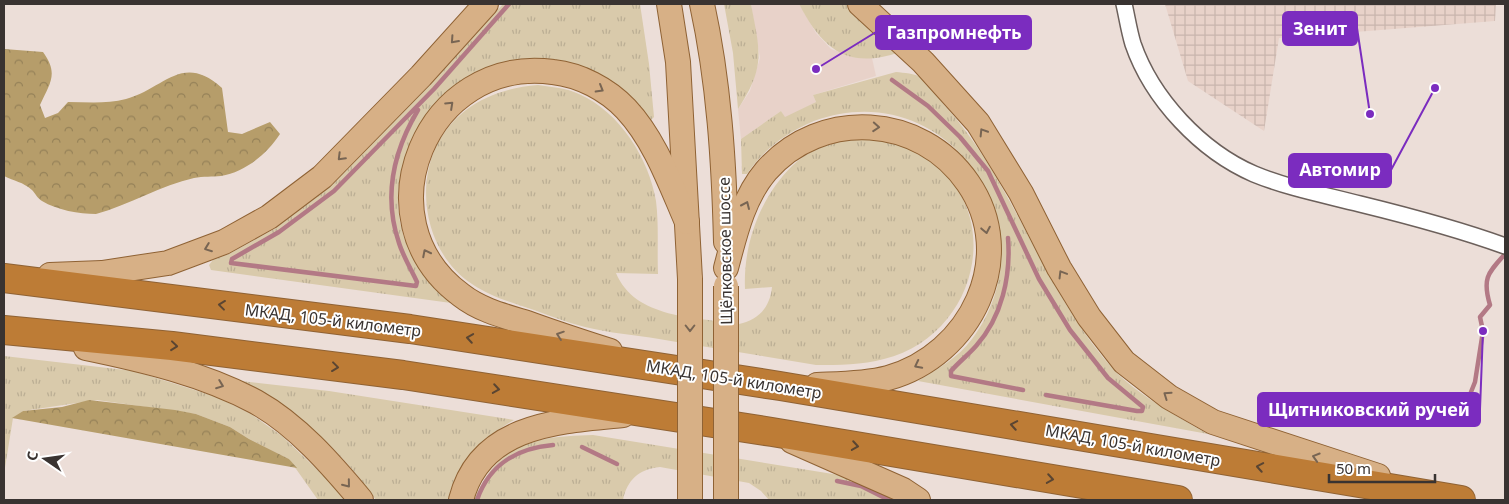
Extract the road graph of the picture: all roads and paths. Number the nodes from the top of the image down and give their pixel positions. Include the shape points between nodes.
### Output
1 (486, 4) edge
2 (669, 4) edge
3 (702, 4) edge
4 (860, 4) edge
5 (1124, 4) edge
6 (687, 222) junction
7 (1502, 245) edge
8 (726, 277) junction
9 (4, 278) edge
10 (4, 331) edge
11 (656, 367) junction
12 (780, 386) junction
13 (649, 413) junction
14 (772, 432) junction
15 (1454, 499) edge
16 (361, 500) edge
17 (461, 500) edge
18 (690, 500) edge
19 (726, 500) edge
20 (918, 500) edge
21 (1178, 500) edge

1 -> 9 main road via 322,177 269,217 224,242 168,263 102,273
2 - 6 main road via 678,62
3 - 8 main road, Щёлковское шоссе via 716,85 723,156
15 -> 4 main road via 1213,422 1169,397 1124,362 1089,317 978,124 923,62
5 - 7 street via 1133,43 1156,91 1178,118 1234,164 1295,188 1421,218
11 -> 6 main road via 482,308 461,295 428,259 418,237 412,214 414,166 434,122 470,89 491,78 515,72 563,73 586,81 625,108 662,164
6 -> 18 main road, bridge
8 -> 12 main road via 738,223 751,194 766,171 806,139 831,130 857,126 884,127 909,134 932,146 969,184 980,207 988,250 984,285 975,310 960,332 942,350 919,365 888,378
8 - 19 main road, Щёлковское шоссе, bridge
11 -> 9 highway, МКАД, 105-й километр via 410,329
10 -> 13 highway via 172,346 403,375
10 -> 16 main road via 138,359 222,386 257,403 290,426 337,471
11 - 12 highway, МКАД, 105-й километр
15 -> 12 highway, МКАД, 105-й километр
13 - 14 highway
13 - 17 main road via 574,420 520,432 504,440 479,464
14 - 20 main road via 903,490
14 -> 21 highway

